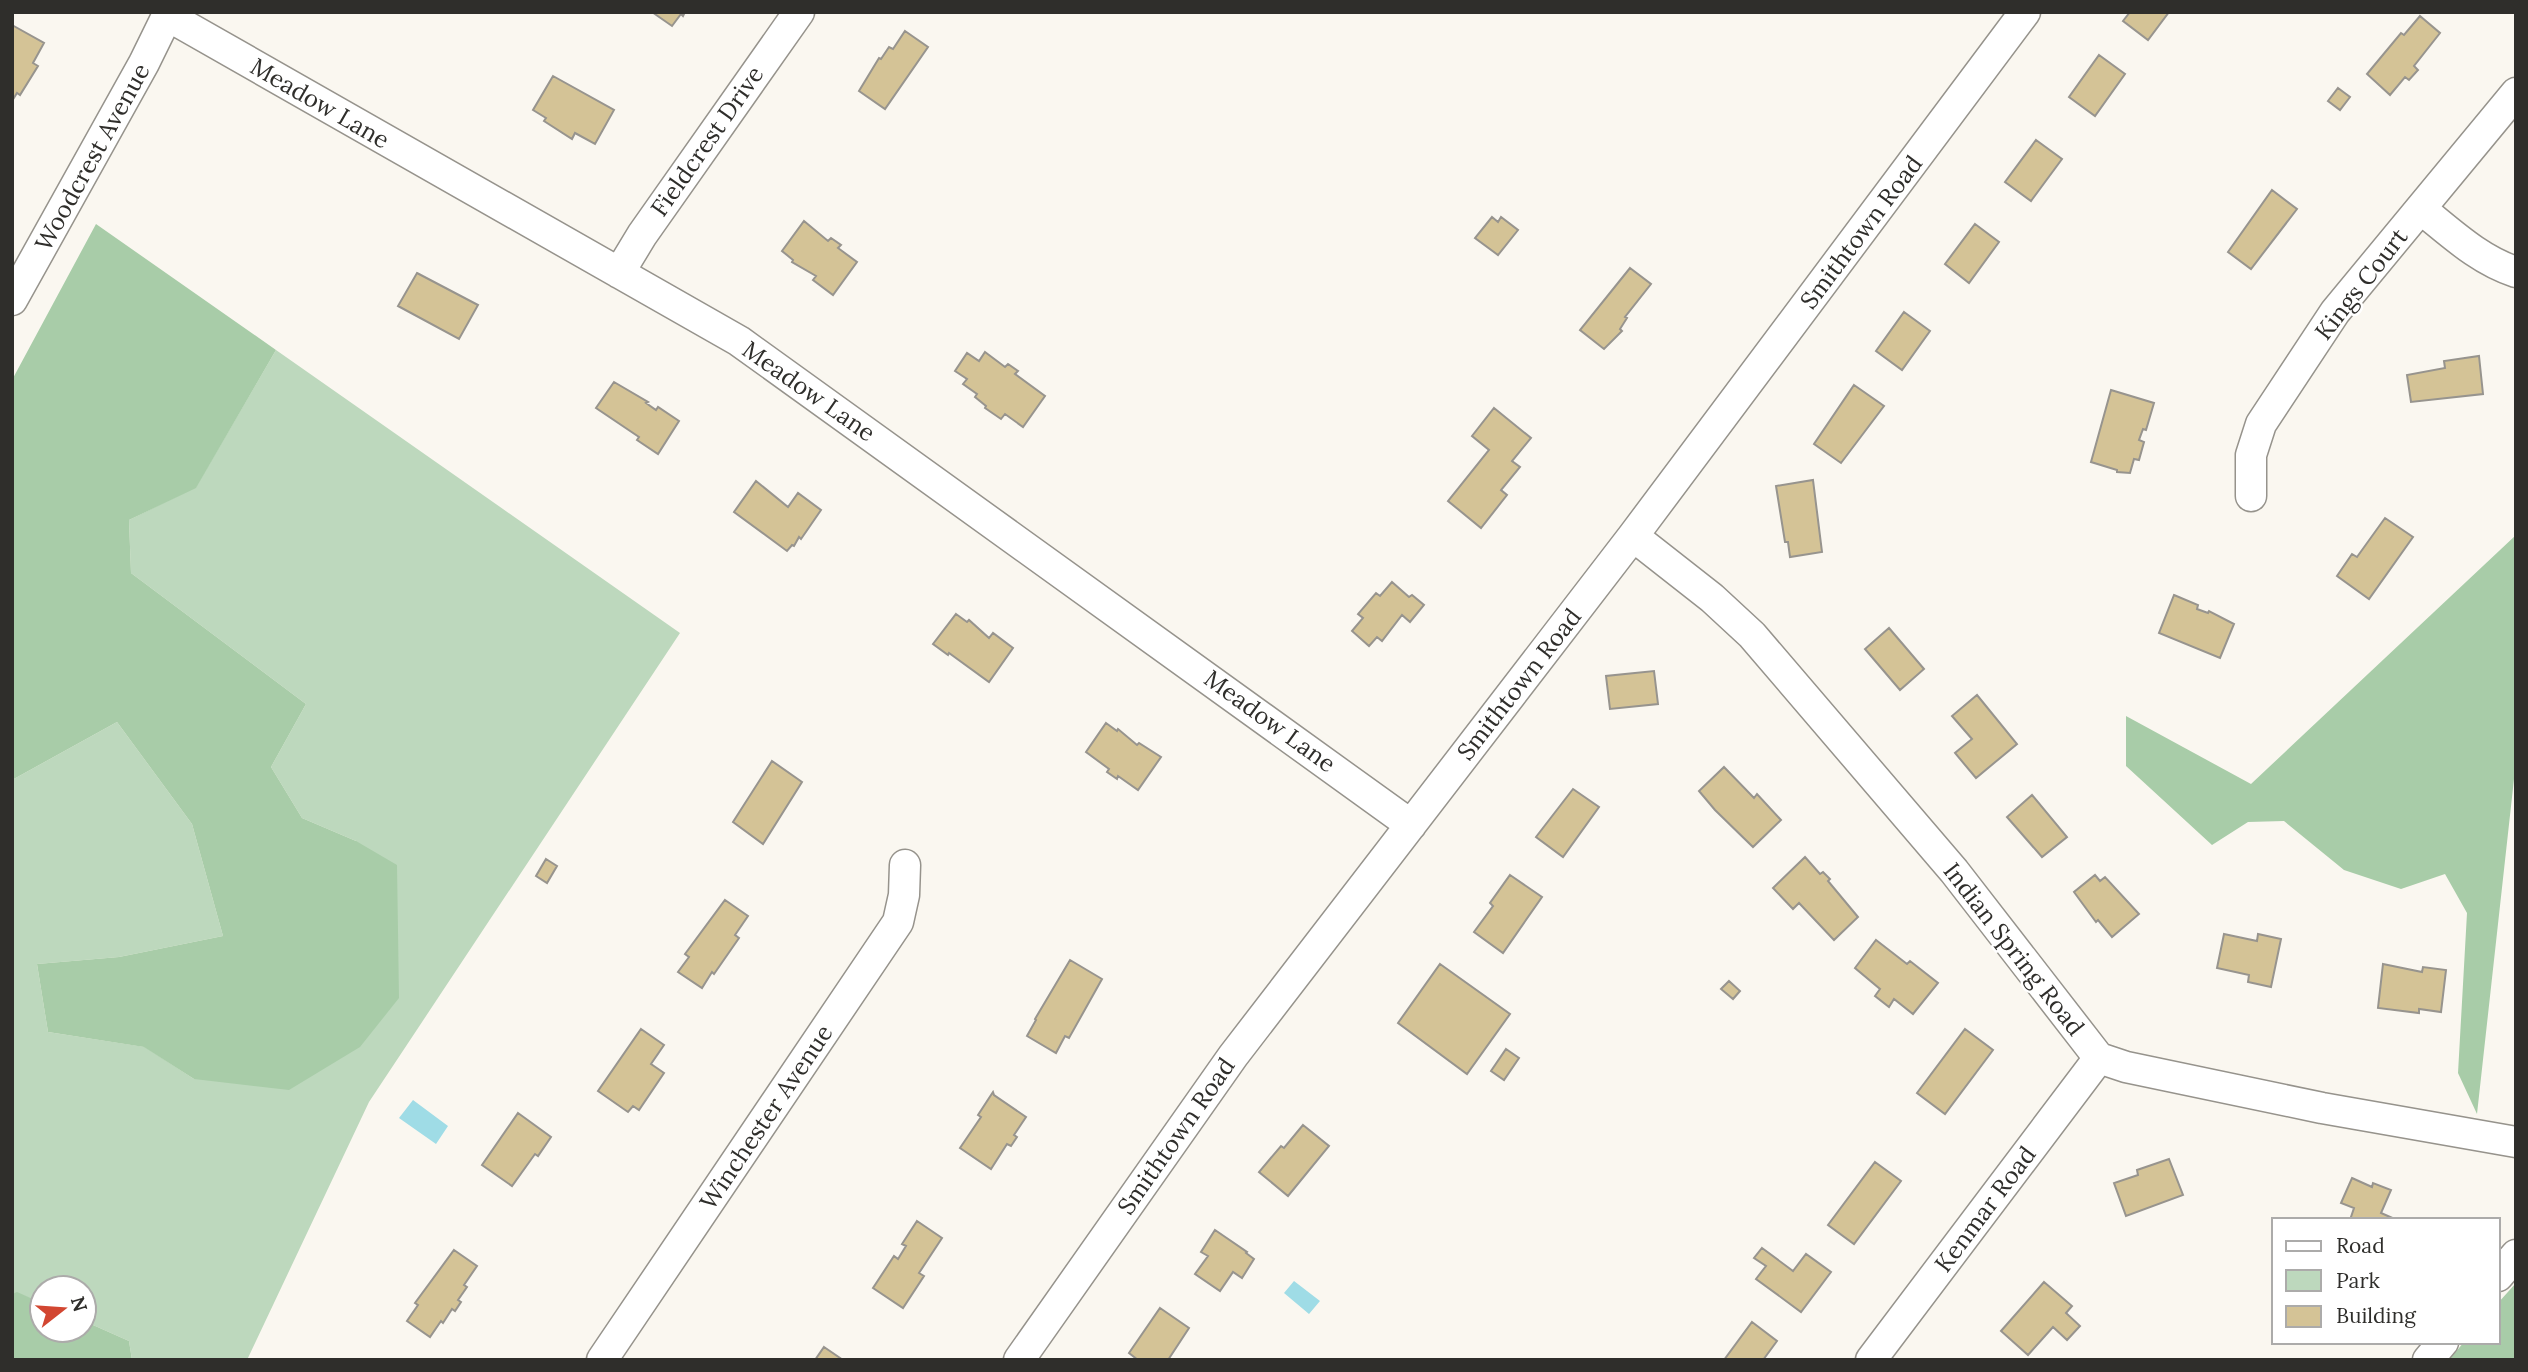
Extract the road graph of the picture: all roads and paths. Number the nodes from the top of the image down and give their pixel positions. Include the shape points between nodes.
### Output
1 (799, 12) edge
2 (2025, 12) edge
3 (168, 14) edge
4 (2516, 93) edge
5 (2421, 209) junction
6 (2516, 272) edge
7 (619, 273) junction
8 (12, 300) edge
9 (2251, 496) dead end
10 (1633, 536) junction
11 (1412, 825) junction
12 (905, 865) dead end
13 (2099, 1058) junction
14 (2516, 1142) edge
15 (2516, 1255) edge
16 (2500, 1274) edge
17 (2441, 1344) edge
18 (602, 1360) edge
19 (1019, 1360) edge
20 (1871, 1360) edge
21 (2428, 1360) edge

1 - 7 street, Fieldcrest Drive
2 - 10 street, Smithtown Road
3 - 7 street, Meadow Lane
3 - 8 street, Woodcrest Avenue
4 - 5 street, Kings Court
5 - 6 street via 2473,250
5 - 9 street, Kings Court via 2335,312 2261,424 2252,455
7 - 11 street, Meadow Lane via 713,325 780,370
10 - 11 street, Smithtown Road
10 - 13 street, Indian Spring Road via 1752,635 1954,871
11 - 19 street, Smithtown Road via 1233,1056
12 - 18 street, Winchester Avenue via 898,922
13 - 14 street, Indian Spring Road via 2309,1105
13 - 20 street, Kenmar Road
15 - 16 street
17 - 21 street

